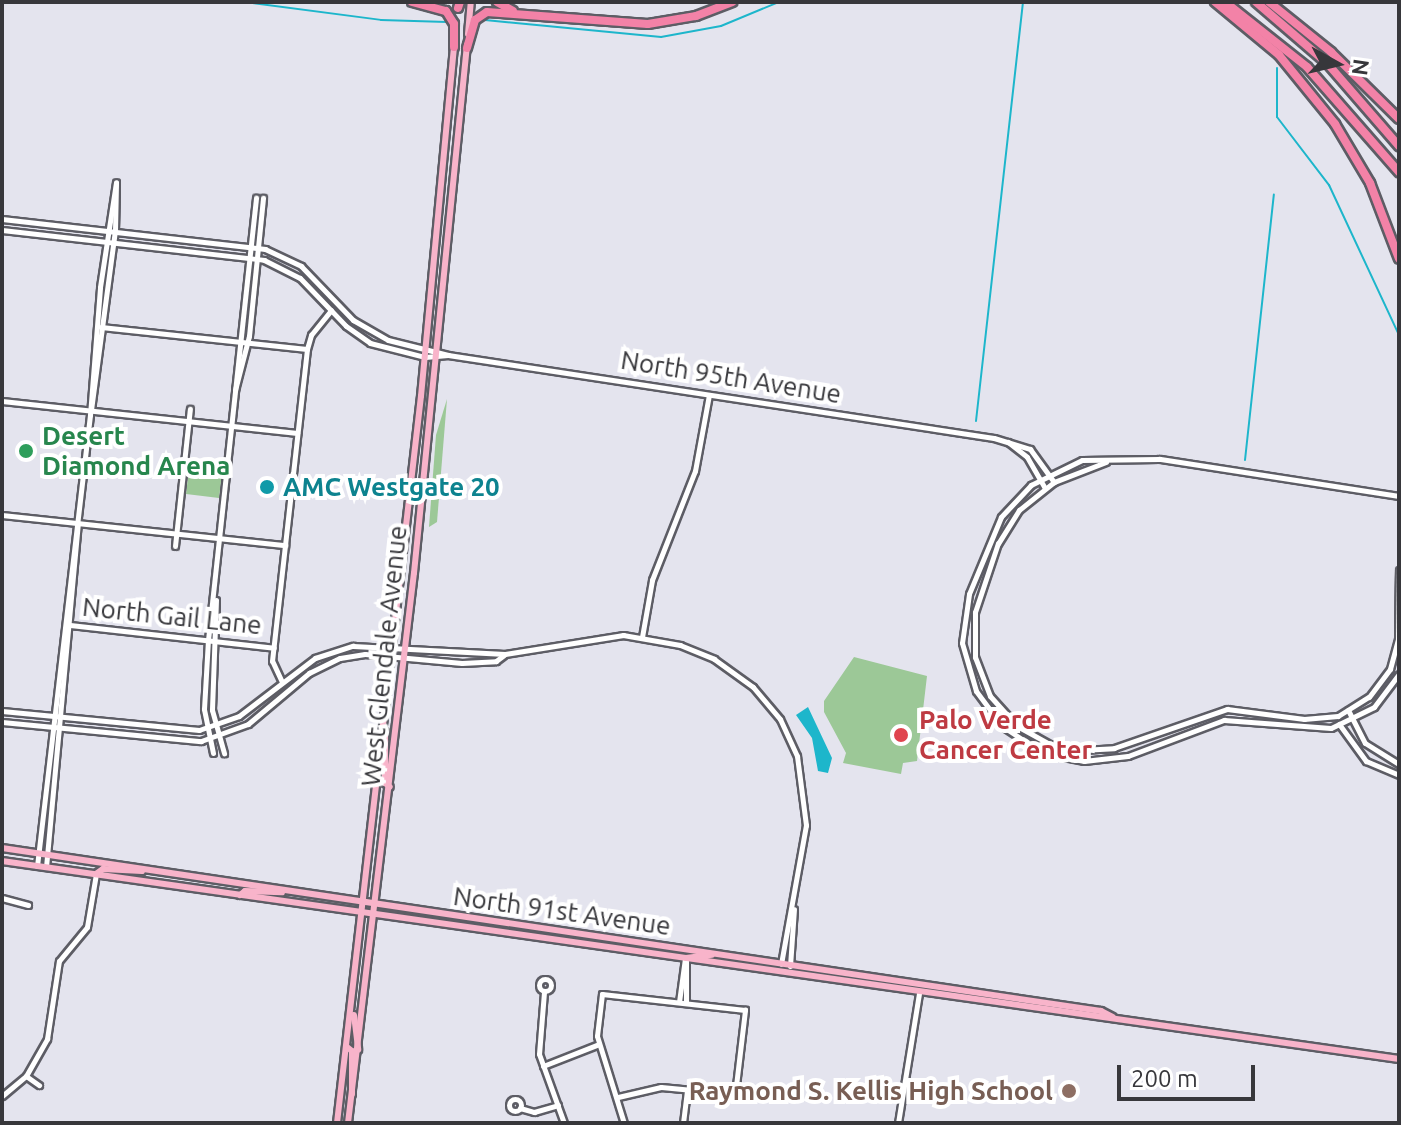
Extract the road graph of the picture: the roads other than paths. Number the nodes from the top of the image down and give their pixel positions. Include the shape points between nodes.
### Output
1 (412, 2) edge
2 (471, 2) edge
3 (497, 2) edge
4 (732, 2) edge
5 (1215, 2) edge
6 (1225, 2) edge
7 (1256, 2) edge
8 (1269, 2) edge
9 (459, 4) edge
10 (525, 14) junction
11 (454, 47) junction
12 (467, 48) junction
13 (1399, 119) edge
14 (1399, 146) edge
15 (1399, 172) edge
16 (256, 198) dead end
17 (263, 198) dead end
18 (2, 219) edge
19 (2, 230) edge
20 (107, 230) junction
21 (115, 231) junction
22 (105, 241) junction
23 (114, 242) junction
24 (250, 246) junction
25 (259, 247) junction
26 (248, 257) junction
27 (257, 259) junction
28 (1399, 259) edge
29 (331, 310) junction
30 (100, 327) junction
31 (243, 343) junction
32 (426, 348) junction
33 (307, 349) junction
34 (438, 349) junction
35 (448, 355) junction
36 (425, 357) junction
37 (437, 359) junction
38 (709, 395) junction
39 (2, 401) edge
40 (190, 409) dead end
41 (90, 411) junction
42 (188, 422) junction
43 (232, 426) junction
44 (297, 433) junction
45 (1008, 441) junction
46 (1107, 461) junction
47 (1049, 473) junction
48 (1040, 479) junction
49 (1054, 482) junction
50 (1045, 488) junction
51 (1399, 496) edge
52 (2, 515) edge
53 (78, 523) junction
54 (176, 534) junction
55 (220, 538) junction
56 (285, 545) junction
57 (175, 546) dead end
58 (1399, 570) edge
59 (1399, 603) edge
60 (67, 625) junction
61 (642, 637) junction
62 (210, 640) junction
63 (274, 648) junction
64 (393, 648) junction
65 (406, 649) junction
66 (505, 654) junction
67 (392, 657) junction
68 (404, 659) junction
69 (1399, 674) edge
70 (282, 682) junction
71 (1348, 710) junction
72 (2, 711) edge
73 (1338, 716) junction
74 (53, 717) junction
75 (63, 718) junction
76 (1351, 721) junction
77 (2, 722) edge
78 (1180, 722) junction
79 (1339, 726) junction
80 (51, 727) junction
81 (212, 728) junction
82 (384, 728) junction
83 (61, 729) junction
84 (1184, 731) junction
85 (218, 737) junction
86 (211, 739) junction
87 (213, 753) dead end
88 (224, 753) dead end
89 (1399, 764) edge
90 (1399, 775) edge
91 (390, 787) junction
92 (2, 848) edge
93 (39, 853) junction
94 (48, 854) junction
95 (2, 861) edge
96 (37, 866) junction
97 (46, 867) junction
98 (150, 870) junction
99 (96, 874) junction
100 (289, 891) junction
101 (240, 895) junction
102 (2, 898) edge
103 (365, 901) junction
104 (378, 903) junction
105 (28, 905) dead end
106 (793, 908) junction
107 (364, 914) junction
108 (376, 916) junction
109 (511, 924) junction
110 (509, 934) junction
111 (715, 954) junction
112 (685, 958) junction
113 (781, 964) junction
114 (790, 965) junction
115 (780, 972) junction
116 (789, 973) junction
117 (544, 992) dead end
118 (969, 992) junction
119 (919, 993) junction
120 (683, 1002) junction
121 (1049, 1003) junction
122 (352, 1006) junction
123 (1048, 1012) junction
124 (1115, 1018) junction
125 (599, 1044) junction
126 (347, 1047) junction
127 (358, 1050) junction
128 (1399, 1059) edge
129 (543, 1066) junction
130 (26, 1076) junction
131 (39, 1085) dead end
132 (687, 1090) junction
133 (352, 1094) junction
134 (2, 1096) edge
135 (618, 1097) junction
136 (558, 1105) junction
137 (520, 1108) dead end
138 (337, 1123) edge
139 (348, 1123) edge
140 (564, 1123) edge
141 (624, 1123) edge
142 (683, 1123) edge
143 (898, 1123) edge

1 - 11 highway via 448,14
2 - 12 main road, West Glendale Avenue
3 - 10 highway
4 - 10 highway via 696,16 648,24
5 - 28 highway via 1279,55 1335,124 1370,183
6 - 15 highway via 1307,67
7 - 14 highway via 1327,63
8 - 13 highway via 1331,52
9 - 11 main road, West Glendale Avenue
10 - 12 highway via 483,13 475,20
11 - 32 main road, West Glendale Avenue
12 - 34 main road, West Glendale Avenue
16 - 24 street
17 - 25 street
18 - 20 street, North 95th Avenue
19 - 22 street, North 95th Avenue
20 - 21 street, North 95th Avenue
20 - 21 street via 116,182
20 - 22 street
21 - 23 street
21 - 24 street, North 95th Avenue
22 - 23 street, North 95th Avenue
22 - 30 street
23 - 26 street, North 95th Avenue
23 - 30 street
24 - 25 street, North 95th Avenue
24 - 26 street
25 - 27 street
25 - 32 street, North 95th Avenue via 301,266 366,330
26 - 27 street, North 95th Avenue
26 - 31 street
27 - 29 street, North 95th Avenue via 293,273
27 - 31 street
29 - 33 street
29 - 36 street, North 95th Avenue via 370,343
30 - 31 street
30 - 41 street
31 - 33 street
31 - 43 street
32 - 34 street, North 95th Avenue
32 - 36 main road, West Glendale Avenue
33 - 44 street
34 - 35 street, North 95th Avenue
34 - 37 main road, West Glendale Avenue
35 - 37 street, North 95th Avenue
35 - 38 street, North 95th Avenue
36 - 37 street, North 95th Avenue
36 - 64 main road, West Glendale Avenue
37 - 65 main road, West Glendale Avenue
38 - 45 street, North 95th Avenue
38 - 61 street via 697,463 652,580
39 - 41 street
40 - 42 street
41 - 42 street
41 - 53 street
42 - 43 street
42 - 54 street
43 - 44 street
43 - 55 street
44 - 56 street
45 - 47 street, North 95th Avenue via 1030,449
45 - 48 street via 1027,457
46 - 47 street via 1082,460
46 - 49 street
46 - 51 street via 1159,459
47 - 48 street
47 - 49 street, North 95th Avenue
48 - 50 street
48 - 84 street via 994,527 969,594 962,643 981,700 1018,739 1069,759 1120,758
49 - 50 street
50 - 78 street via 1004,532 977,603 974,650 990,696 1025,731 1072,749 1120,747
52 - 53 street
53 - 54 street
53 - 60 street
54 - 55 street
54 - 57 street
55 - 56 street
55 - 62 street
56 - 63 street
58 - 59 street
59 - 71 street via 1390,669 1376,690
60 - 62 street, North Gail Lane
60 - 74 street
60 - 75 street
61 - 66 street via 597,636
61 - 106 street via 691,649 726,666 753,687 783,725 797,756 806,810
62 - 63 street, North Gail Lane
62 - 81 street via 204,704
63 - 70 street via 272,668
64 - 65 street
64 - 67 main road, West Glendale Avenue
64 - 70 street via 337,649
65 - 66 street
65 - 68 main road, West Glendale Avenue
66 - 68 street via 496,661 467,663
67 - 68 street
67 - 82 main road, West Glendale Avenue
67 - 85 street via 351,655 326,663 248,724
68 - 91 main road, West Glendale Avenue
69 - 76 street via 1378,703
70 - 81 street via 239,716
71 - 73 street
71 - 76 street
72 - 74 street
73 - 78 street via 1304,719 1227,709
73 - 79 street
74 - 75 street
74 - 80 street
75 - 81 street
75 - 83 street
76 - 79 street
76 - 89 street via 1371,749
77 - 80 street
78 - 84 street
79 - 84 street via 1309,730 1232,719
79 - 90 street via 1366,761
80 - 83 street
80 - 93 street
81 - 85 street
81 - 86 street
82 - 91 main road via 385,785
82 - 103 main road, West Glendale Avenue
83 - 86 street
83 - 94 street
85 - 86 street
85 - 88 street
86 - 87 street
91 - 104 main road, West Glendale Avenue
92 - 93 main road, North 91st Avenue
93 - 94 main road, North 91st Avenue
93 - 96 street
94 - 97 street
94 - 98 main road, North 91st Avenue
95 - 96 main road, North 91st Avenue
96 - 97 main road, North 91st Avenue
97 - 99 main road, North 91st Avenue
98 - 99 main road via 103,869
98 - 100 main road, North 91st Avenue
99 - 101 main road, North 91st Avenue
99 - 130 street via 90,920 59,961 50,1029
100 - 101 main road
100 - 103 main road, North 91st Avenue
101 - 107 main road, North 91st Avenue
102 - 105 street
103 - 104 main road, North 91st Avenue
103 - 107 main road, West Glendale Avenue
104 - 108 main road, West Glendale Avenue
104 - 109 main road, North 91st Avenue
106 - 113 street
106 - 114 street
107 - 108 main road, North 91st Avenue
107 - 122 main road, West Glendale Avenue
108 - 110 main road, North 91st Avenue
108 - 127 main road, West Glendale Avenue
109 - 110 main road
109 - 111 main road, North 91st Avenue
110 - 112 main road, North 91st Avenue
111 - 112 main road
111 - 113 main road, North 91st Avenue
112 - 115 main road, North 91st Avenue
112 - 120 street
113 - 114 main road, North 91st Avenue
113 - 115 street
114 - 116 street
114 - 118 main road, North 91st Avenue
115 - 116 main road, North 91st Avenue
116 - 119 main road, North 91st Avenue
117 - 129 street via 538,1043
118 - 119 main road
118 - 121 main road, North 91st Avenue
119 - 123 main road, North 91st Avenue
119 - 143 street
120 - 125 street via 602,994
120 - 132 street via 745,1010 735,1094
121 - 123 main road
121 - 124 main road, North 91st Avenue
122 - 126 main road, West Glendale Avenue
122 - 127 main road
123 - 124 main road, North 91st Avenue
124 - 128 main road, North 91st Avenue
125 - 129 street
125 - 135 street
126 - 133 main road via 352,1051
126 - 138 main road, West Glendale Avenue
127 - 133 main road, West Glendale Avenue
129 - 136 street
130 - 131 street
130 - 134 street
132 - 135 street via 661,1087
132 - 142 street
133 - 139 main road, West Glendale Avenue
135 - 141 street
136 - 137 street via 534,1112
136 - 140 street

